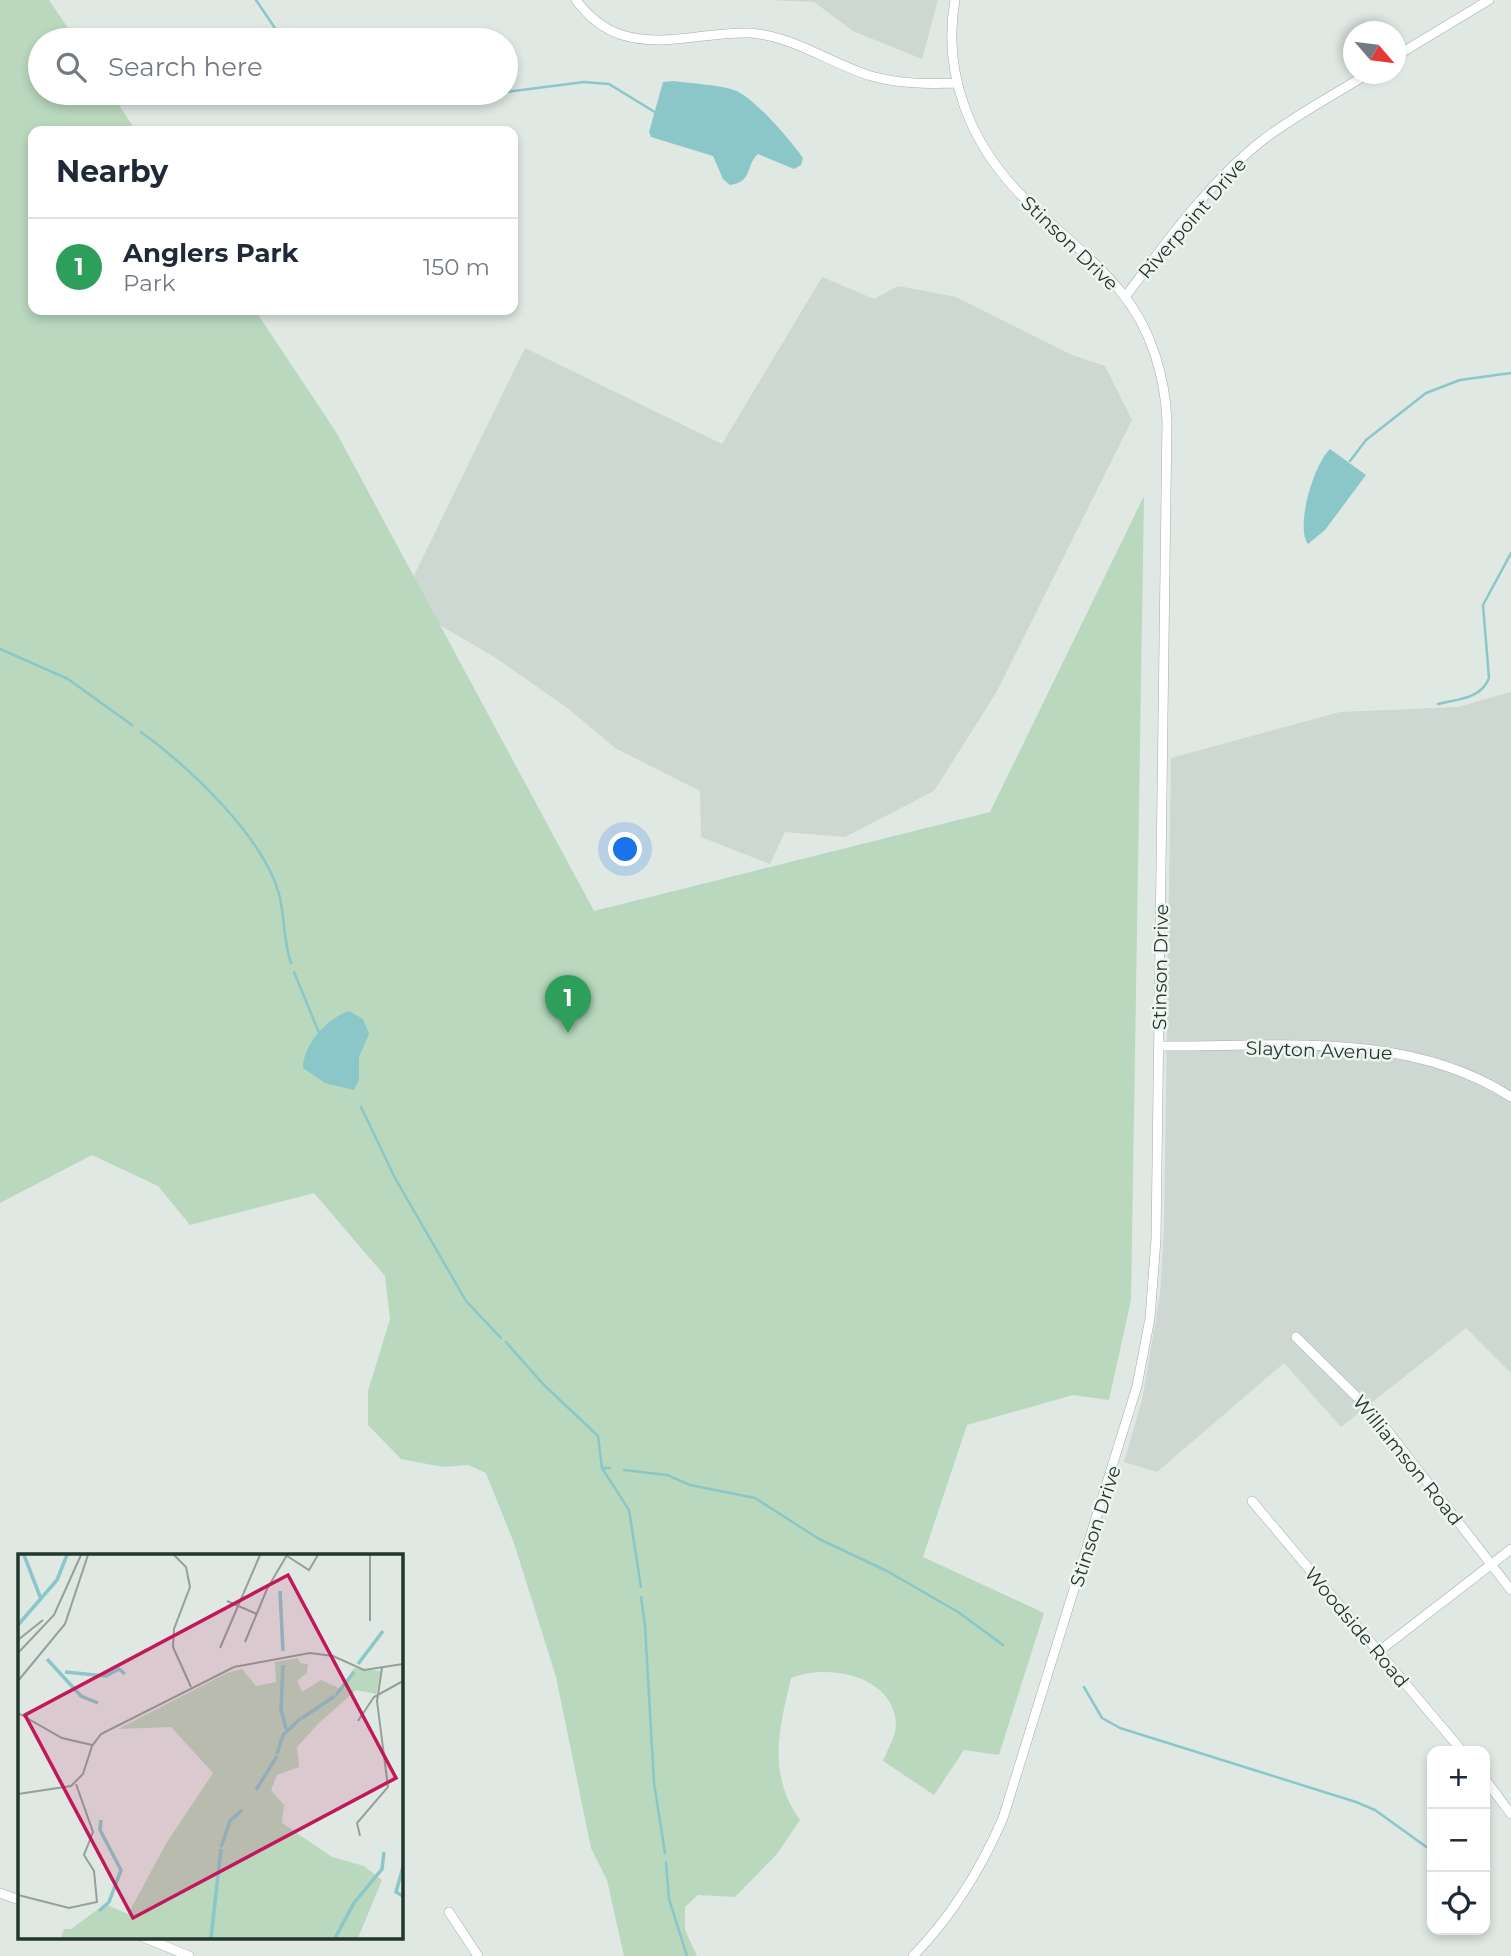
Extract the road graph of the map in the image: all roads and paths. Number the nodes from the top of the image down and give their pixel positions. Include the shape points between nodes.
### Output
1 (576, 0) edge
2 (956, 0) edge
3 (1489, 0) edge
4 (1406, 49) edge
5 (957, 83) junction
6 (1351, 84) edge
7 (1125, 297) junction
8 (1159, 1046) junction
9 (1511, 1097) edge
10 (1296, 1338) dead end
11 (1252, 1502) dead end
12 (1511, 1549) edge
13 (1492, 1564) junction
14 (1511, 1590) edge
15 (1378, 1652) junction
16 (1458, 1746) edge
17 (1490, 1786) edge
18 (1511, 1814) edge
19 (0, 1893) edge
20 (18, 1900) edge
21 (449, 1912) dead end
22 (145, 1938) edge
23 (189, 1956) edge
24 (478, 1956) edge
25 (913, 1956) edge

1 - 5 street via 602,25 635,38 751,33 784,40 871,76 905,83
2 - 5 street, Stinson Drive via 952,39
3 - 4 street
5 - 7 street, Stinson Drive via 980,142 1002,174
6 - 7 street, Riverpoint Drive via 1287,123 1242,158
7 - 8 street, Stinson Drive via 1152,347 1166,405
8 - 9 street, Slayton Avenue via 1389,1051 1446,1065
8 - 25 street, Stinson Drive via 1153,1288 1128,1420 1003,1818 958,1902
10 - 13 street, Williamson Road via 1377,1417
11 - 15 street, Woodside Road
12 - 13 street
13 - 14 street, Williamson Road
13 - 15 street
15 - 16 street, Woodside Road
17 - 18 street
19 - 20 street
21 - 24 street
22 - 23 street

